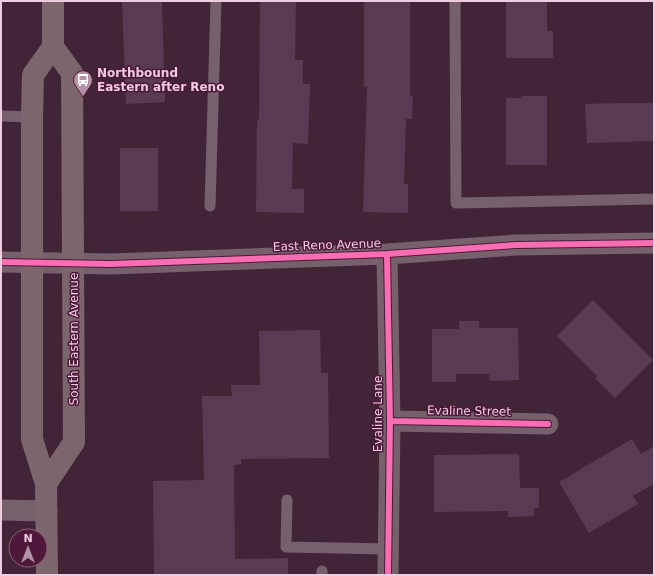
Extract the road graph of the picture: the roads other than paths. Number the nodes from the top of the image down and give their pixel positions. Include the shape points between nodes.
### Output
1 (53, 1) edge
2 (216, 1) edge
3 (455, 1) edge
4 (53, 47) junction
5 (1, 116) edge
6 (32, 116) junction
7 (654, 199) edge
8 (210, 206) dead end
9 (654, 243) edge
10 (387, 254) junction
11 (1, 262) edge
12 (32, 263) junction
13 (73, 264) junction
14 (390, 421) junction
15 (548, 424) dead end
16 (46, 484) junction
17 (287, 500) dead end
18 (1, 510) edge
19 (47, 511) junction
20 (388, 548) junction
21 (47, 575) edge
22 (388, 575) edge

1 - 4 main road
2 - 8 lane
3 - 7 lane via 456,203
4 - 6 main road via 33,75
4 - 13 main road, South Eastern Avenue via 72,74
5 - 6 lane
6 - 12 main road
9 - 10 street, East Reno Avenue via 516,245
10 - 13 street, East Reno Avenue
10 - 14 street, Evaline Lane
11 - 12 street, East Reno Avenue
12 - 13 street, East Reno Avenue
12 - 16 main road via 32,440
13 - 16 main road, South Eastern Avenue via 74,442
14 - 15 street, Evaline Street
14 - 20 street, Evaline Lane
16 - 19 main road
17 - 20 lane via 286,547
18 - 19 street
19 - 21 main road
20 - 22 street, Evaline Lane

